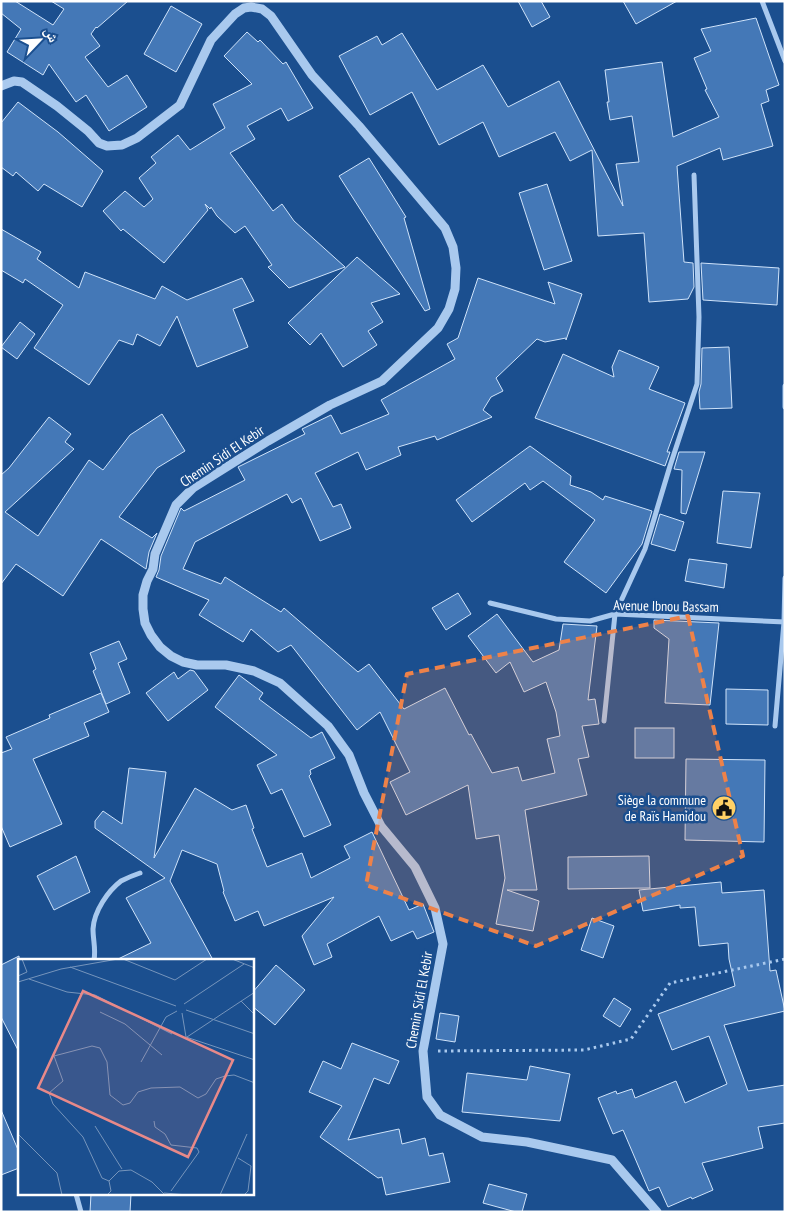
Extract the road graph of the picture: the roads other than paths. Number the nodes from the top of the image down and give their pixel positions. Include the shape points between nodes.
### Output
1 (762, 1) edge
2 (785, 61) edge
3 (1, 86) edge
4 (694, 175) dead end
5 (785, 386) edge
6 (785, 407) edge
7 (785, 578) edge
8 (490, 603) dead end
9 (615, 614) junction
10 (784, 622) edge
11 (604, 720) dead end
12 (775, 726) dead end
13 (140, 873) dead end
14 (94, 959) edge
15 (77, 1196) edge
16 (81, 1212) edge
17 (657, 1212) edge

1 - 2 street
3 - 17 street, Chemin Sidi El Kebir via 14,80 22,82 57,106 99,143 122,145 137,138 180,105 211,40 234,14 244,8 262,9 271,16 312,75 445,228 454,254 455,290 438,328 382,381 330,405 268,441 193,488 176,505 146,581 142,609 145,623 160,647 183,662 254,671 280,683 328,726 349,755 381,826 415,868 435,908 443,944 423,1051 427,1097 440,1116 482,1137 527,1142 612,1160
4 - 9 street via 699,317 697,384 645,549
5 - 6 street
7 - 10 street
8 - 9 street, Avenue Ibnou Bassam via 590,622
9 - 10 street, Avenue Ibnou Bassam
9 - 11 street
10 - 12 street
13 - 14 street via 121,882 97,913 93,928
15 - 16 street

